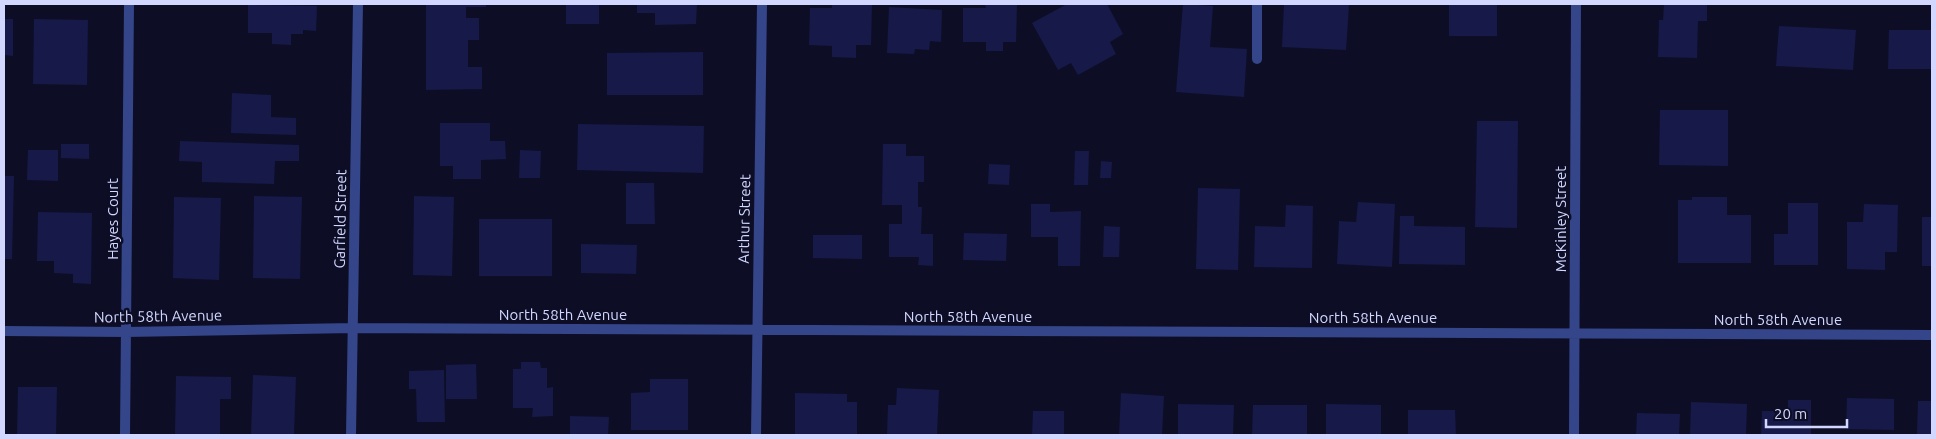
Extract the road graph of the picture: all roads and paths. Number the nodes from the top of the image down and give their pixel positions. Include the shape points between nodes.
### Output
1 (129, 4) edge
2 (358, 4) edge
3 (762, 4) edge
4 (1258, 4) edge
5 (1576, 4) edge
6 (1256, 59) dead end
7 (353, 328) junction
8 (758, 330) junction
9 (4, 331) edge
10 (126, 332) junction
11 (1574, 332) junction
12 (1932, 334) edge
13 (125, 435) edge
14 (351, 435) edge
15 (756, 435) edge
16 (1574, 435) edge

1 - 10 street, Hayes Court
2 - 7 street, Garfield Street
3 - 8 street, Arthur Street
4 - 6 street
5 - 11 street, McKinley Street
7 - 8 street, North 58th Avenue
7 - 10 street, North 58th Avenue
7 - 14 street, Garfield Street
8 - 11 street, North 58th Avenue
8 - 15 street, Arthur Street
9 - 10 street, North 58th Avenue
10 - 13 street, Hayes Court
11 - 12 street, North 58th Avenue
11 - 16 street, McKinley Street

